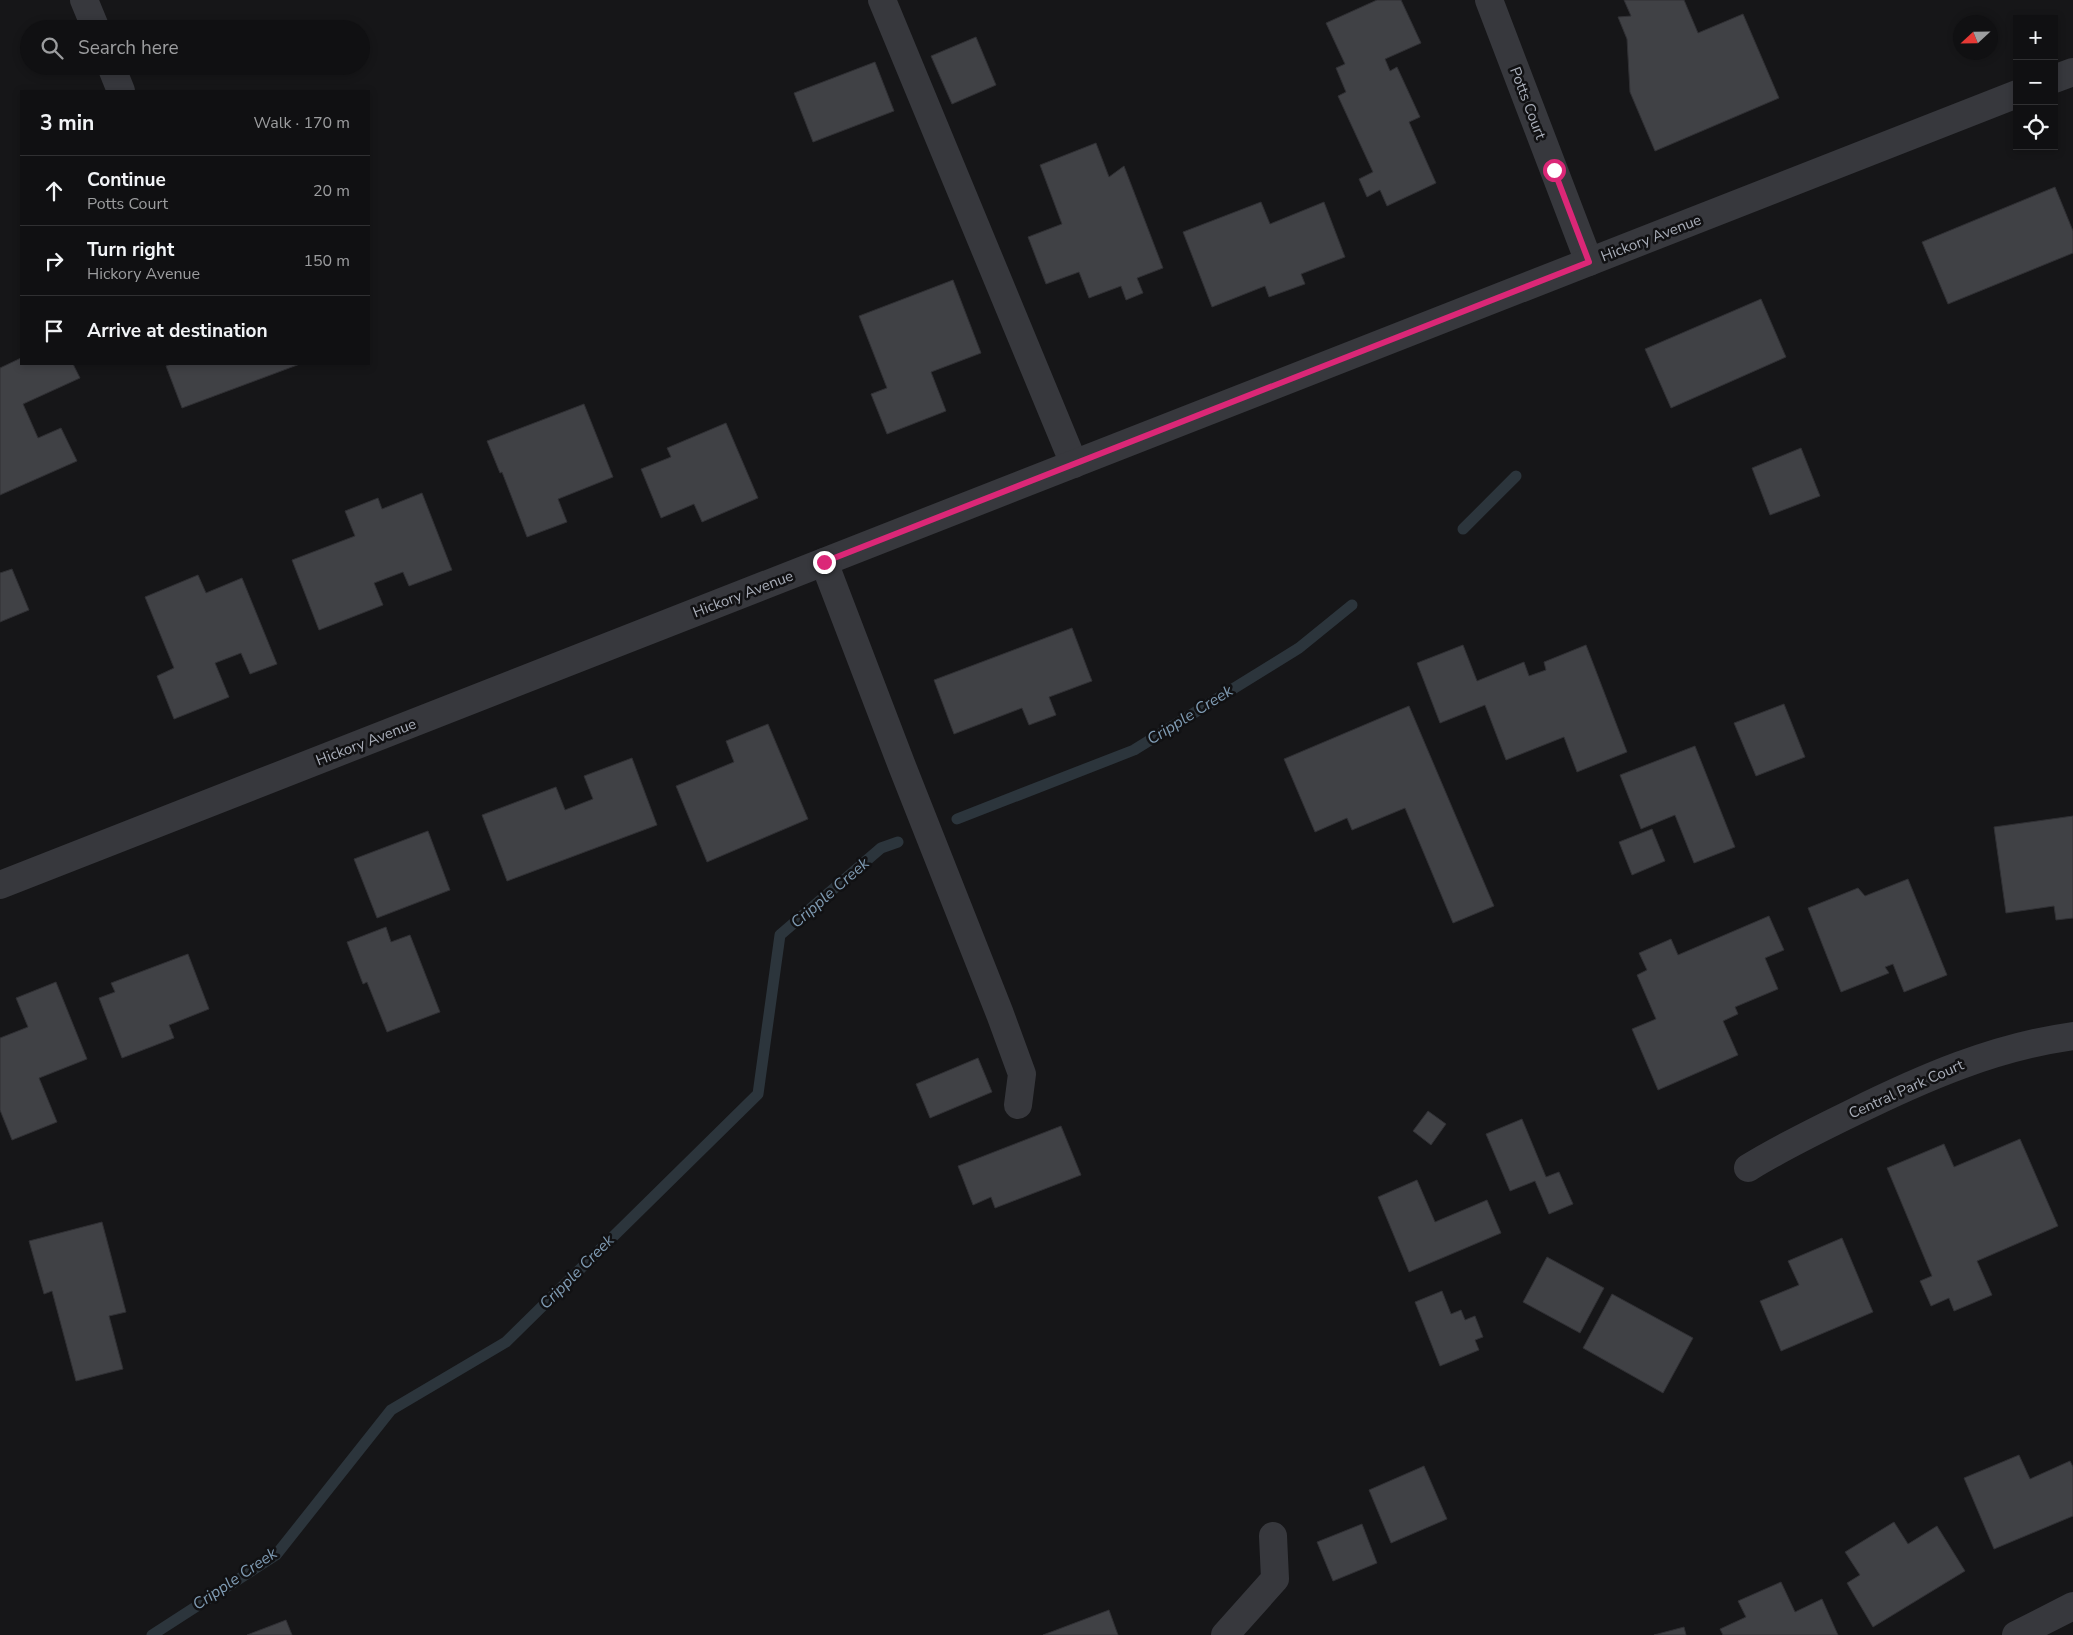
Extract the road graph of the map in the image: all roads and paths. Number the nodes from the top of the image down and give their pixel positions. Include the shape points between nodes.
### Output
1 (84, 0) edge
2 (882, 0) edge
3 (1489, 0) edge
4 (92, 20) edge
5 (2073, 72) edge
6 (115, 75) edge
7 (2058, 78) edge
8 (121, 90) edge
9 (2013, 96) edge
10 (1589, 262) junction
11 (1074, 464) junction
12 (824, 562) junction
13 (0, 885) edge
14 (2073, 1036) edge
15 (1018, 1104) dead end
16 (1748, 1168) dead end
17 (1272, 1536) dead end
18 (2073, 1606) edge
19 (1225, 1635) edge
20 (2016, 1635) edge

1 - 4 street
2 - 11 street
3 - 10 street, Potts Court
5 - 7 street
6 - 8 street
9 - 10 street, Hickory Avenue
10 - 11 street, Hickory Avenue
11 - 12 street, Hickory Avenue
12 - 13 street, Hickory Avenue
12 - 15 street via 1022,1074
14 - 16 street, Central Park Court via 2042,1040 1975,1058 1910,1084 1782,1147
17 - 19 street via 1275,1579
18 - 20 street

